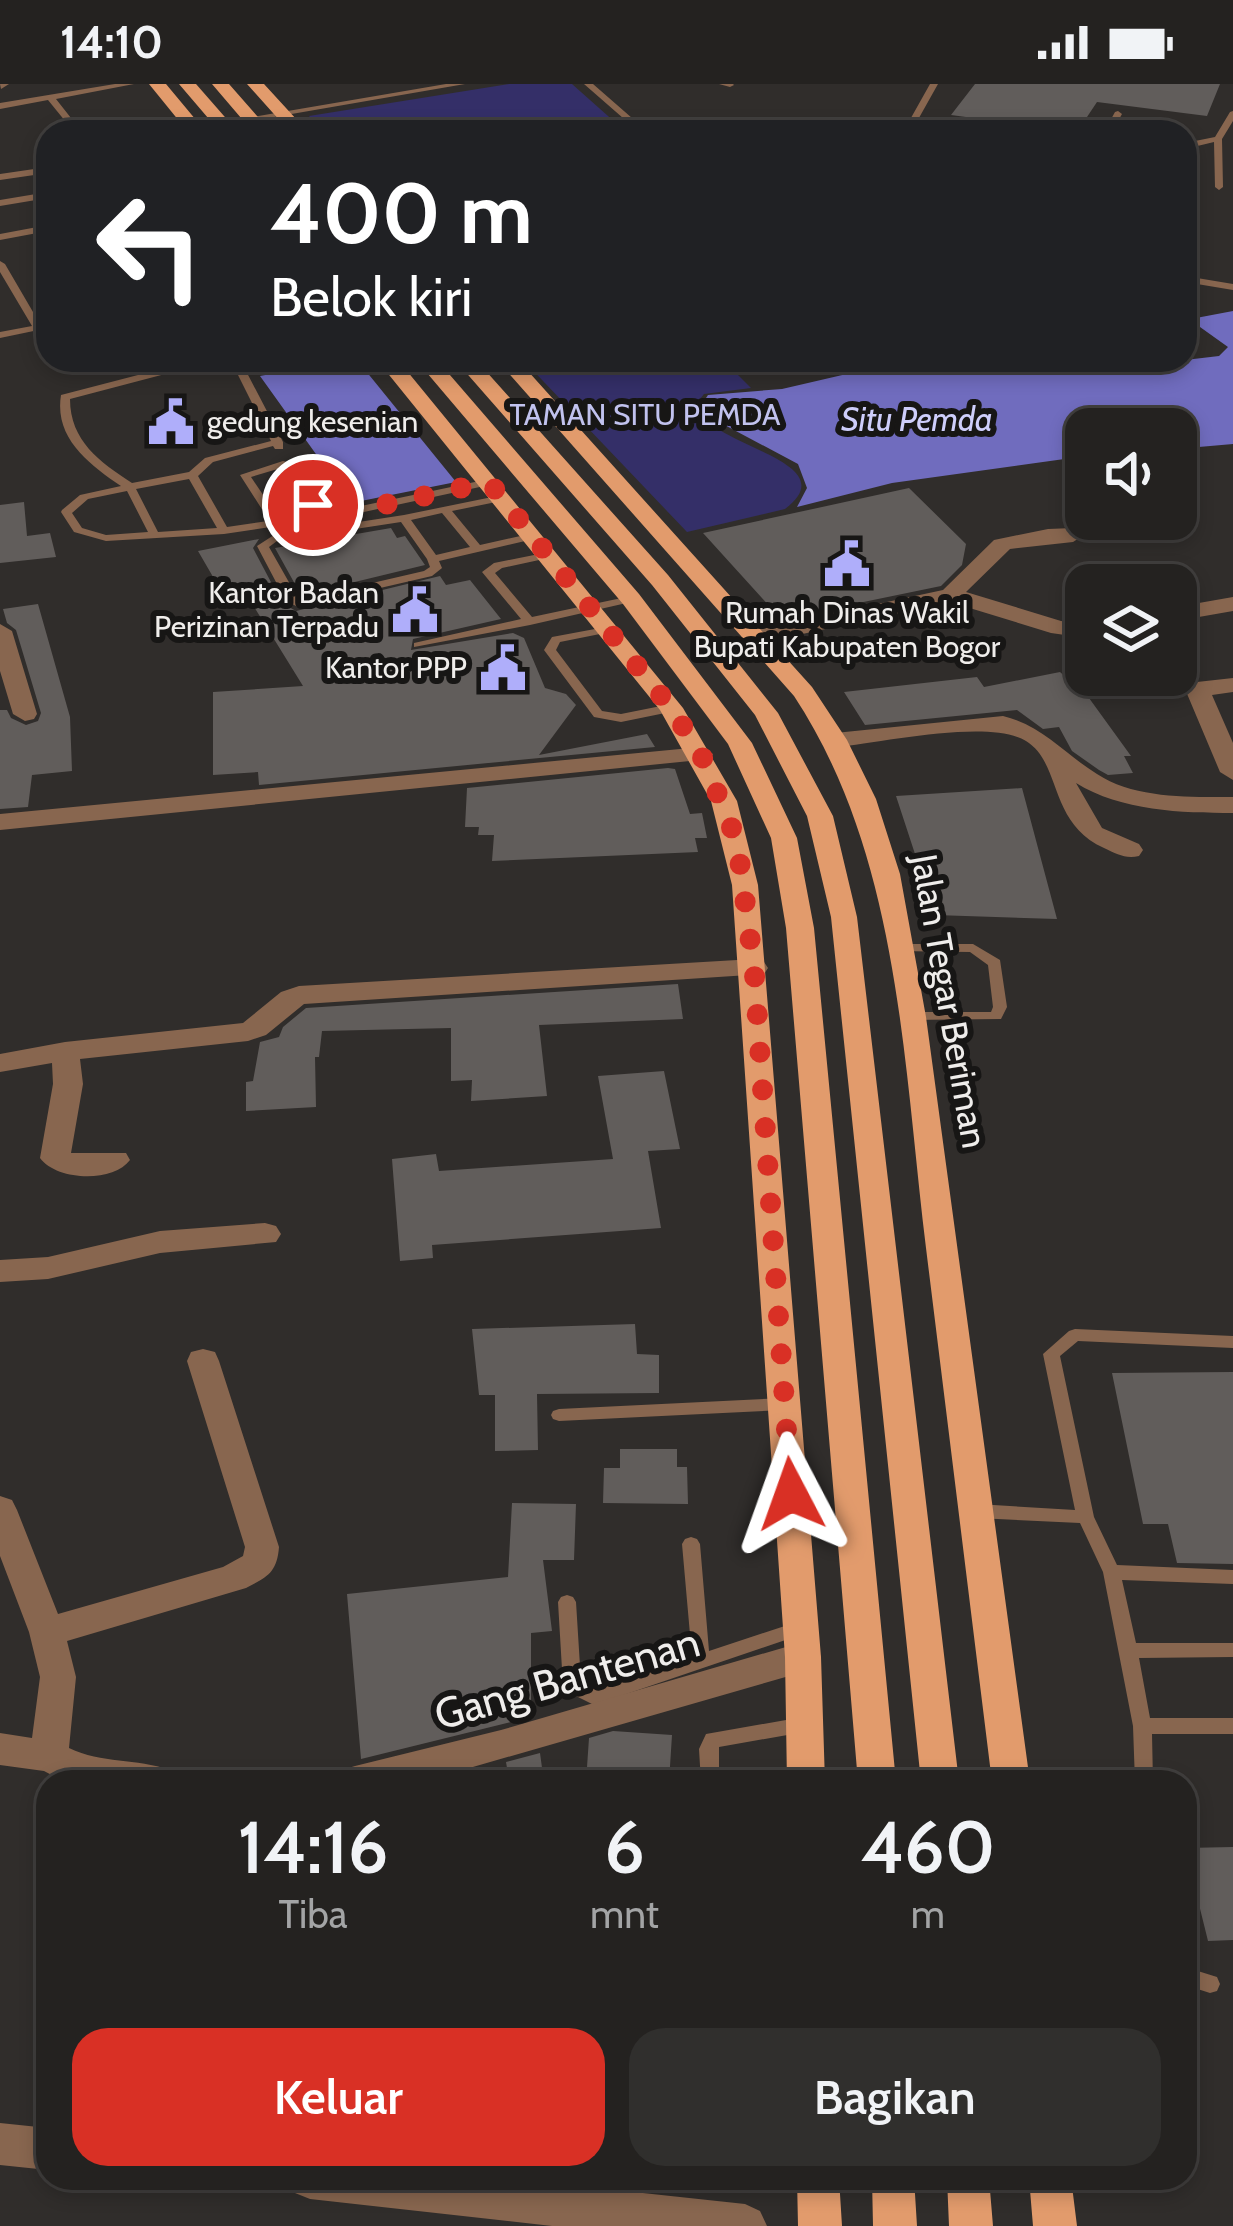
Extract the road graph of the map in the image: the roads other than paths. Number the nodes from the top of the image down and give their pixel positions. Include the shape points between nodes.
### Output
1 (130, 84) edge
2 (157, 84) edge
3 (188, 84) edge
4 (220, 84) edge
5 (255, 84) edge
6 (461, 84) edge
7 (588, 84) edge
8 (934, 84) edge
9 (50, 98) junction
10 (0, 106) edge
11 (283, 114) junction
12 (1118, 114) dead end
13 (1233, 114) edge
14 (68, 120) edge
15 (187, 120) edge
16 (219, 120) edge
17 (252, 120) edge
18 (270, 120) edge
19 (288, 120) edge
20 (630, 120) edge
21 (914, 120) edge
22 (1115, 120) edge
23 (1218, 139) junction
24 (1197, 143) edge
25 (36, 172) edge
26 (0, 177) edge
27 (1224, 184) edge
28 (36, 197) edge
29 (0, 203) edge
30 (36, 230) edge
31 (0, 237) edge
32 (0, 264) edge
33 (1197, 281) edge
34 (1233, 287) edge
35 (36, 317) edge
36 (36, 328) edge
37 (0, 335) edge
38 (161, 372) edge
39 (243, 372) edge
40 (397, 372) edge
41 (436, 372) edge
42 (475, 372) edge
43 (518, 372) edge
44 (512, 414) junction
45 (478, 421) junction
46 (278, 442) junction
47 (283, 464) junction
48 (192, 475) junction
49 (130, 487) junction
50 (495, 490) junction
51 (313, 505) junction
52 (445, 510) junction
53 (350, 512) junction
54 (404, 518) junction
55 (224, 531) junction
56 (1065, 535) edge
57 (155, 536) junction
58 (541, 545) junction
59 (477, 548) junction
60 (433, 559) junction
61 (700, 572) junction
62 (660, 580) junction
63 (951, 595) junction
64 (631, 599) junction
65 (1233, 604) edge
66 (1197, 610) edge
67 (603, 619) junction
68 (530, 622) junction
69 (1065, 629) edge
70 (0, 631) edge
71 (756, 637) junction
72 (418, 645) dead end
73 (5, 663) edge
74 (1233, 685) edge
75 (671, 708) junction
76 (26, 714) dead end
77 (835, 740) junction
78 (701, 754) junction
79 (1057, 756) junction
80 (1233, 772) edge
81 (1233, 805) edge
82 (0, 822) edge
83 (1130, 850) dead end
84 (900, 948) junction
85 (754, 968) junction
86 (913, 1017) junction
87 (65, 1051) junction
88 (0, 1063) edge
89 (116, 1160) dead end
90 (265, 1234) dead end
91 (0, 1271) edge
92 (1233, 1342) edge
93 (203, 1361) dead end
94 (784, 1404) junction
95 (559, 1415) dead end
96 (0, 1510) edge
97 (977, 1511) junction
98 (1085, 1517) junction
99 (691, 1544) dead end
100 (1112, 1572) junction
101 (1233, 1577) edge
102 (567, 1602) dead end
103 (47, 1632) junction
104 (801, 1642) junction
105 (1233, 1650) edge
106 (1129, 1651) junction
107 (701, 1659) junction
108 (805, 1725) junction
109 (1142, 1726) junction
110 (1233, 1726) edge
111 (0, 1749) edge
112 (49, 1756) junction
113 (78, 1770) edge
114 (406, 1770) edge
115 (709, 1770) edge
116 (806, 1770) edge
117 (876, 1770) edge
118 (939, 1770) edge
119 (1010, 1770) edge
120 (1144, 1770) edge
121 (1197, 1980) edge
122 (1210, 1984) dead end
123 (0, 2144) edge
124 (36, 2148) edge
125 (419, 2190) edge
126 (818, 2190) edge
127 (894, 2190) edge
128 (969, 2190) edge
129 (1051, 2190) edge
130 (745, 2226) edge
131 (820, 2226) edge
132 (895, 2226) edge
133 (971, 2226) edge
134 (1055, 2226) edge

1 - 9 lane
2 - 15 main road
3 - 16 main road
4 - 17 main road
5 - 11 main road
6 - 11 lane
7 - 20 lane
8 - 21 lane
9 - 10 lane
9 - 14 lane
11 - 18 lane
11 - 19 main road
12 - 22 lane
13 - 23 lane
23 - 24 lane
23 - 27 lane
25 - 26 lane
28 - 29 lane
30 - 31 lane
32 - 35 lane
33 - 34 lane
36 - 37 lane
38 - 49 lane via 65,397 68,432
39 - 46 lane
40 - 50 main road
41 - 45 main road
42 - 44 main road
43 - 61 main road, Jalan Tegar Beriman
44 - 45 main road
44 - 62 main road
45 - 64 main road
46 - 47 lane
46 - 48 lane via 209,460
47 - 51 lane
47 - 51 lane via 244,479 269,512
48 - 49 lane
48 - 55 lane
49 - 57 lane
49 - 57 lane via 84,496 66,512 78,530 106,538
50 - 52 lane
50 - 53 lane
50 - 58 main road
51 - 53 lane
52 - 54 lane
52 - 59 lane
53 - 55 lane
54 - 60 lane
54 - 60 lane via 263,546 298,604 428,574
55 - 57 lane
56 - 63 street via 1011,538 989,548
58 - 59 lane
58 - 67 main road
58 - 68 lane via 488,572
59 - 60 lane
61 - 62 main road
61 - 71 main road, Jalan Tegar Beriman
62 - 118 main road via 766,713 820,816 835,870
63 - 69 street
63 - 71 street
64 - 67 lane
64 - 117 main road via 740,743 794,879
65 - 66 street
67 - 68 lane
67 - 75 main road
67 - 75 lane via 556,639 550,650 598,714
68 - 72 lane
70 - 73 street
71 - 77 main road, Jalan Tegar Beriman
73 - 76 street
74 - 80 street via 1197,689
75 - 78 main road
77 - 79 street via 1004,723
77 - 84 main road, Jalan Tegar Beriman via 887,874
78 - 82 street
78 - 85 main road via 737,841
79 - 81 street via 1118,793
79 - 83 street via 1064,786 1092,833
84 - 86 main road, Jalan Tegar Beriman
84 - 86 lane via 974,948 995,963 996,1016
85 - 87 street via 299,995 248,1032
85 - 94 main road
86 - 97 main road, Jalan Tegar Beriman
87 - 88 street
87 - 89 street via 68,1084 55,1158 74,1166
90 - 91 street
92 - 98 lane via 1075,1335 1051,1354
93 - 103 street via 262,1546 260,1564
94 - 95 lane
94 - 104 main road
96 - 103 street
97 - 98 lane
97 - 119 main road, Jalan Tegar Beriman
98 - 100 lane
99 - 107 lane
100 - 101 lane
100 - 106 lane
102 - 107 lane via 572,1686 584,1695
103 - 112 street via 58,1677
104 - 107 lane
104 - 108 main road
104 - 114 street, Gang Bantenan via 501,1747
105 - 106 lane
106 - 109 lane
108 - 115 lane via 713,1740
108 - 116 main road
109 - 110 lane
109 - 120 lane
111 - 112 street
112 - 113 street
121 - 122 lane
123 - 124 street
125 - 130 street
126 - 131 main road
127 - 132 main road
128 - 133 main road
129 - 134 main road

